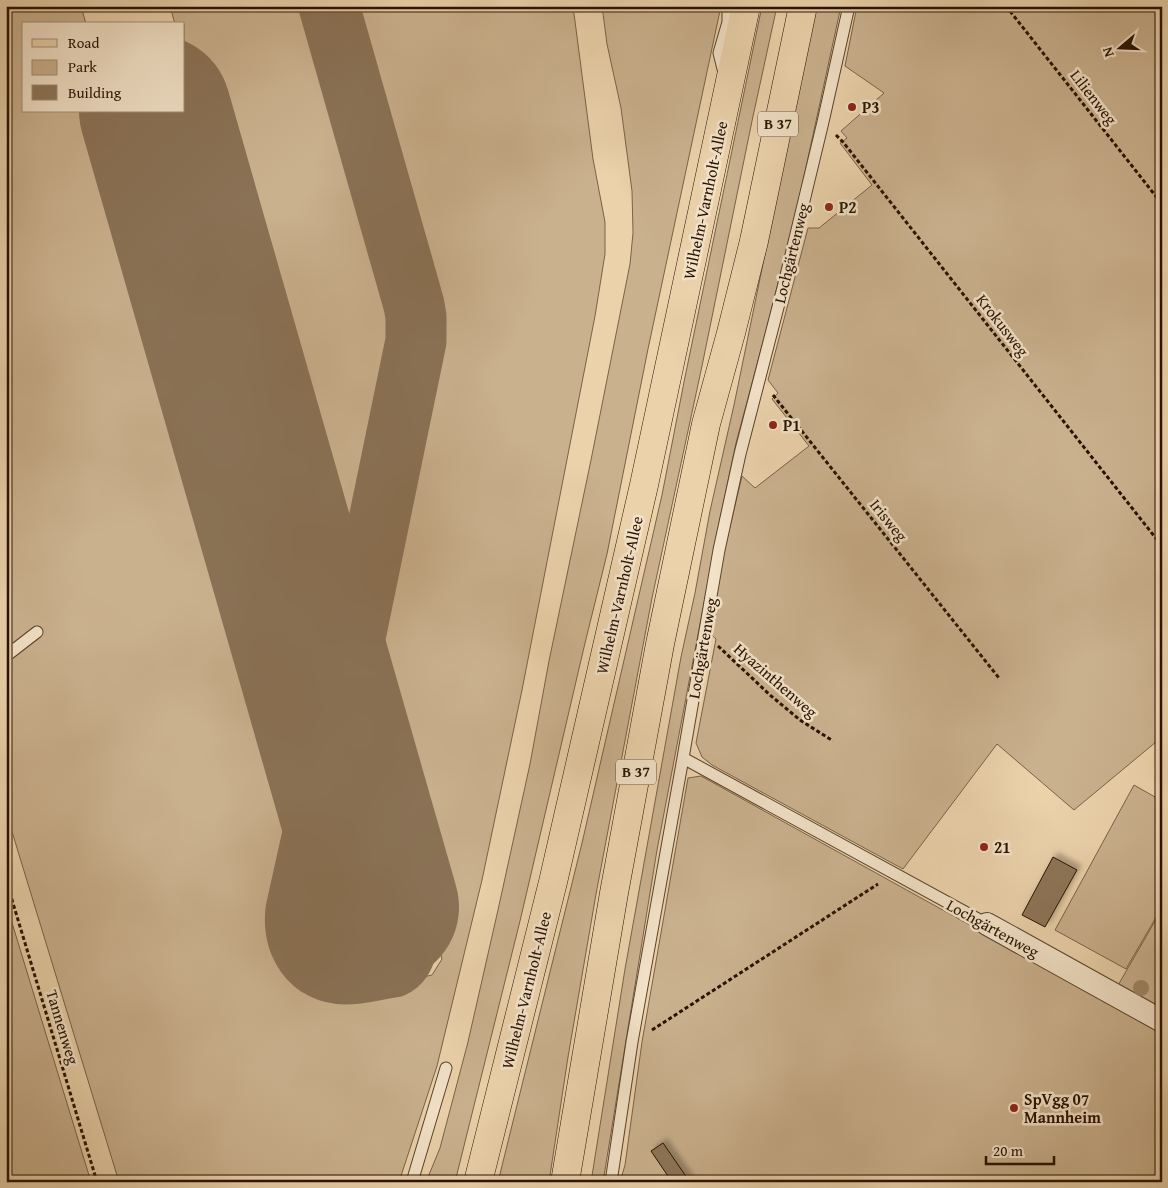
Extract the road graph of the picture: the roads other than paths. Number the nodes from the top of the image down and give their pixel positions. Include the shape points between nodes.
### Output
1 (728, 6) edge
2 (746, 6) edge
3 (802, 6) edge
4 (849, 6) edge
5 (728, 91) junction
6 (37, 632) dead end
7 (6, 656) edge
8 (683, 758) junction
9 (986, 924) joint
10 (1162, 1021) edge
11 (446, 1068) dead end
12 (412, 1182) edge
13 (478, 1182) edge
14 (565, 1182) edge
15 (611, 1182) edge

1 - 5 lane via 728,22 719,53
2 - 5 main road, Wilhelm-Varnholt-Allee
3 - 14 main road, B 37 via 754,241 706,424 664,625 617,875
4 - 8 lane, Lochgärtenweg via 784,284 740,454 719,550
5 - 13 main road, Wilhelm-Varnholt-Allee via 646,476 553,882
6 - 7 lane
8 - 9 lane, Lochgärtenweg
8 - 15 lane via 632,1042
9 - 10 street, Lochgärtenweg
11 - 12 lane

